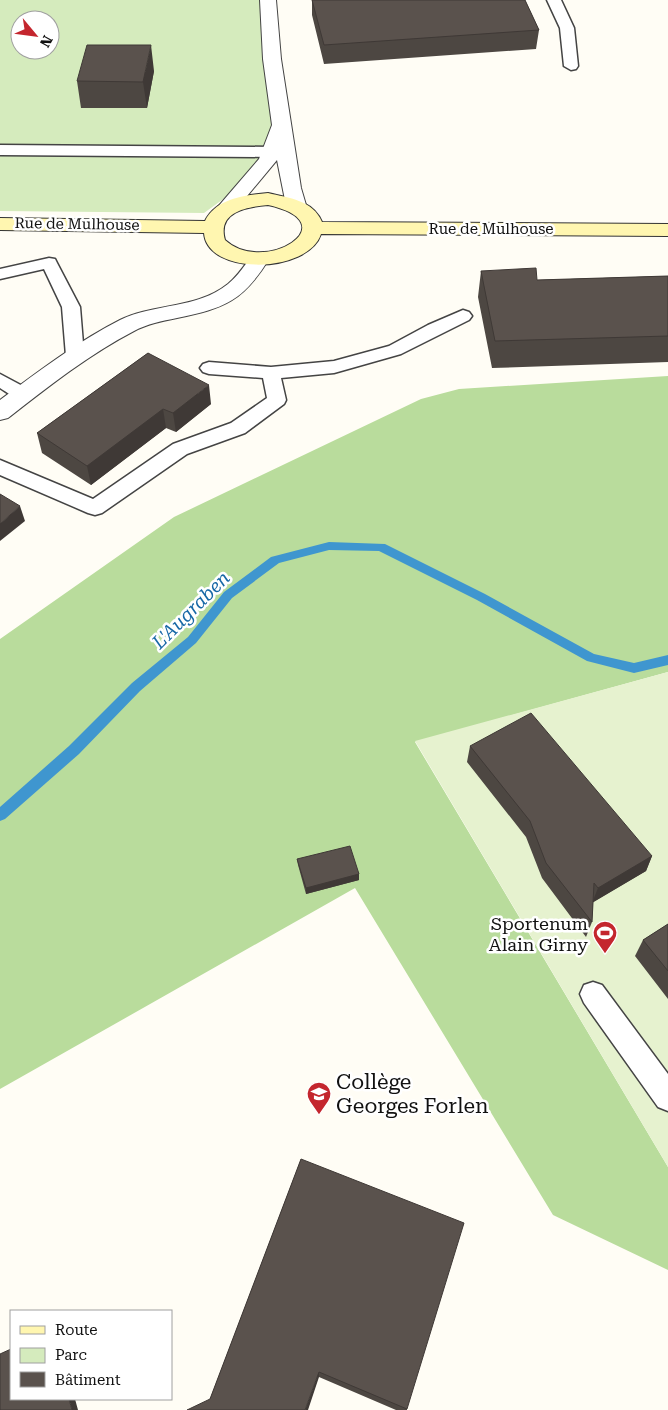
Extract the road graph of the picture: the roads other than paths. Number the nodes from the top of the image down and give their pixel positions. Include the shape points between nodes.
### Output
1 (268, 0) edge
2 (554, 0) edge
3 (571, 66) dead end
4 (281, 124) junction
5 (0, 150) edge
6 (271, 152) junction
7 (296, 205) junction
8 (226, 209) junction
9 (0, 224) edge
10 (213, 227) junction
11 (314, 228) junction
12 (668, 230) edge
13 (259, 259) junction
14 (0, 274) edge
15 (463, 316) dead end
16 (75, 356) junction
17 (209, 368) dead end
18 (271, 373) junction
19 (0, 380) edge
20 (23, 394) junction
21 (0, 412) edge
22 (0, 467) edge
23 (593, 994) dead end
24 (668, 1097) edge

1 - 4 street
2 - 3 lane via 567,28
4 - 6 street
4 - 7 street
5 - 6 lane
6 - 8 street via 268,160
7 - 8 main road via 283,200 252,200
7 - 11 main road via 307,212
8 - 10 main road
9 - 10 main road, Rue de Mulhouse
10 - 13 main road via 220,246 231,253
11 - 12 main road, Rue de Mulhouse
11 - 13 main road via 308,242 298,251 282,257
13 - 16 street via 238,288 211,304 142,319
14 - 16 lane via 49,263 71,307
15 - 18 lane via 395,350 334,367
16 - 20 street
17 - 18 lane
18 - 22 lane via 277,400 238,428 180,449 95,508
19 - 20 lane
20 - 21 street
23 - 24 lane

